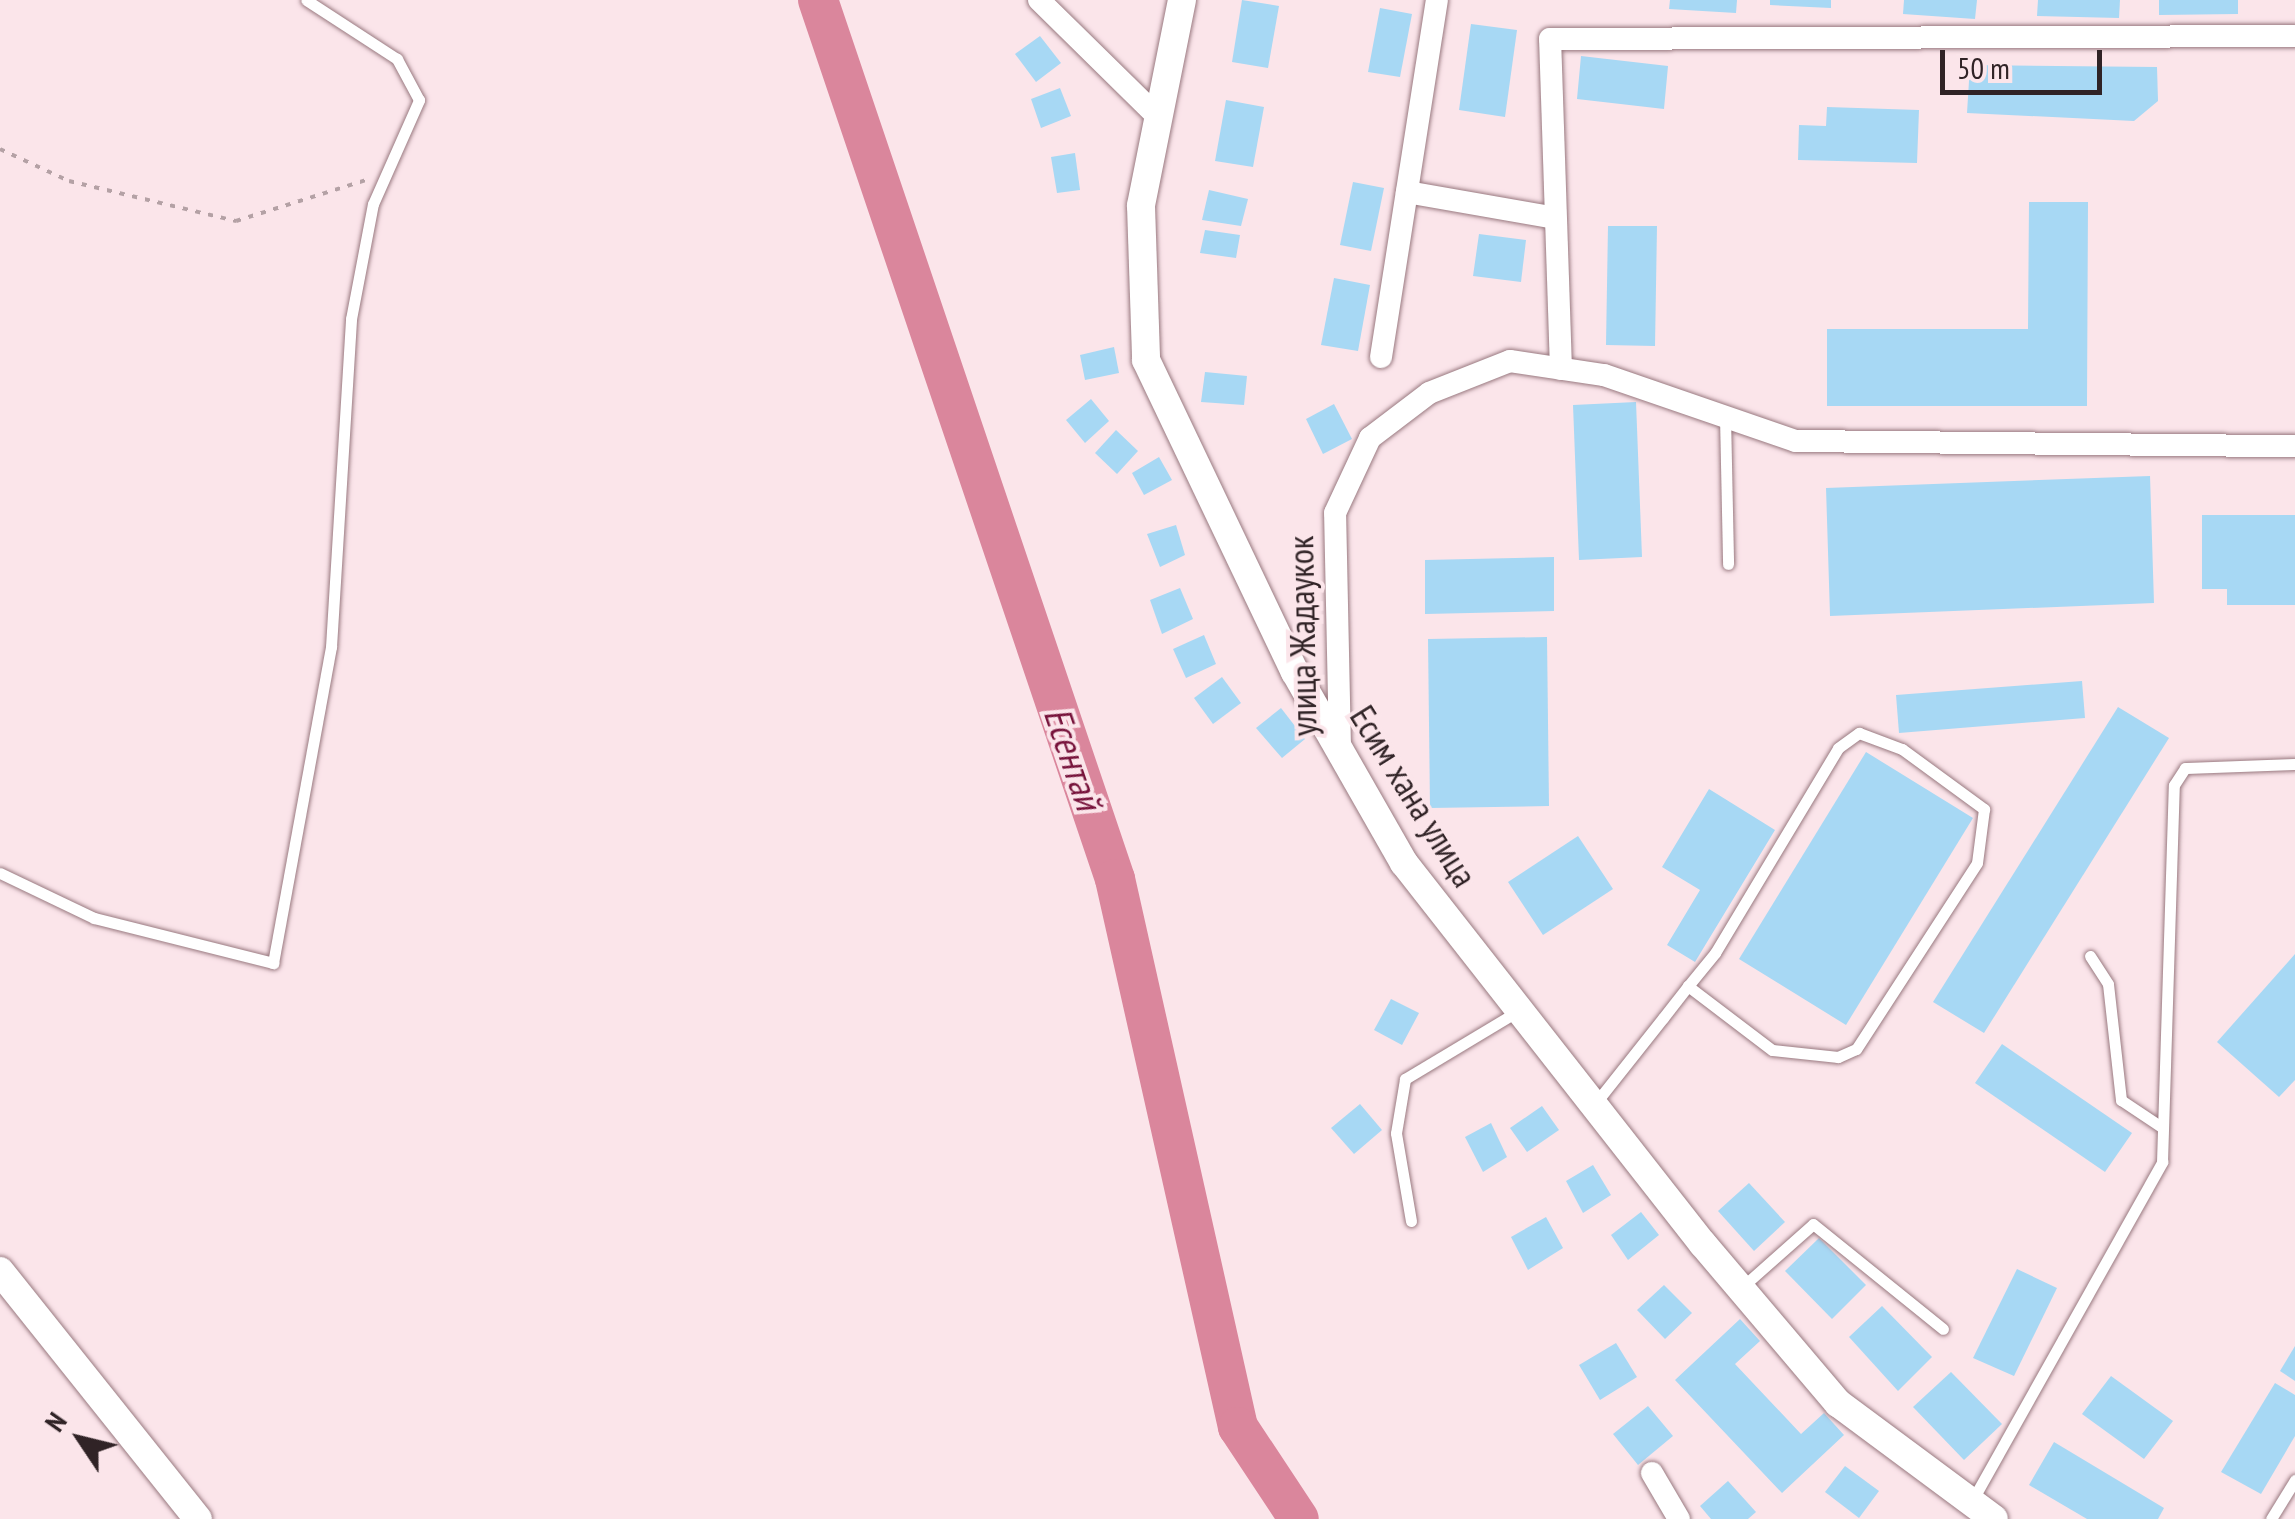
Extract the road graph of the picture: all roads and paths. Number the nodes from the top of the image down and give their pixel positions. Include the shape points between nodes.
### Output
1 (306, 0) edge
2 (1039, 0) edge
3 (1182, 0) edge
4 (1437, 0) edge
5 (2295, 36) edge
6 (1158, 117) junction
7 (0, 149) edge
8 (391, 156) junction
9 (1407, 192) junction
10 (1550, 217) junction
11 (1381, 357) dead end
12 (1561, 368) junction
13 (1724, 416) junction
14 (2295, 446) edge
15 (1728, 564) dead end
16 (1340, 754) junction
17 (2295, 764) edge
18 (0, 873) edge
19 (2090, 956) dead end
20 (1688, 986) junction
21 (1520, 1010) junction
22 (1594, 1105) junction
23 (2163, 1128) junction
24 (1411, 1221) dead end
25 (0, 1271) edge
26 (1741, 1288) junction
27 (1943, 1330) dead end
28 (1652, 1473) dead end
29 (2295, 1480) edge
30 (1982, 1512) edge
31 (198, 1519) edge
32 (1679, 1519) edge
33 (2271, 1519) edge

1 - 8 lane via 397,59 419,100
2 - 6 street
3 - 6 street, Есим хана улица
4 - 9 street
5 - 10 street via 1550,39
6 - 16 street, Есим хана улица via 1141,206 1146,360
7 - 8 path via 69,181 236,222 369,178
8 - 18 lane via 351,319 331,647 273,962 94,918
9 - 10 street
9 - 11 street
10 - 12 street
12 - 13 street, улица Жадаукок
12 - 16 street, улица Жадаукок via 1510,361 1429,393 1370,438 1334,513
13 - 14 street, улица Жадаукок via 1796,441
13 - 15 lane
16 - 21 street, Есим хана улица via 1404,862
17 - 23 lane via 2185,768 2174,785
19 - 23 lane via 2108,984 2121,1100
20 - 20 lane via 1827,761 1859,733 1902,749 1984,808 1977,863 1856,1049 1838,1057 1772,1050
20 - 22 lane
21 - 22 street, Есим хана улица
21 - 24 lane via 1405,1079 1396,1133
22 - 26 street, Есим хана улица
23 - 30 lane via 2162,1162
25 - 31 street
26 - 27 lane via 1812,1224
26 - 30 street, Есим хана улица via 1838,1402
28 - 32 street
29 - 33 lane

